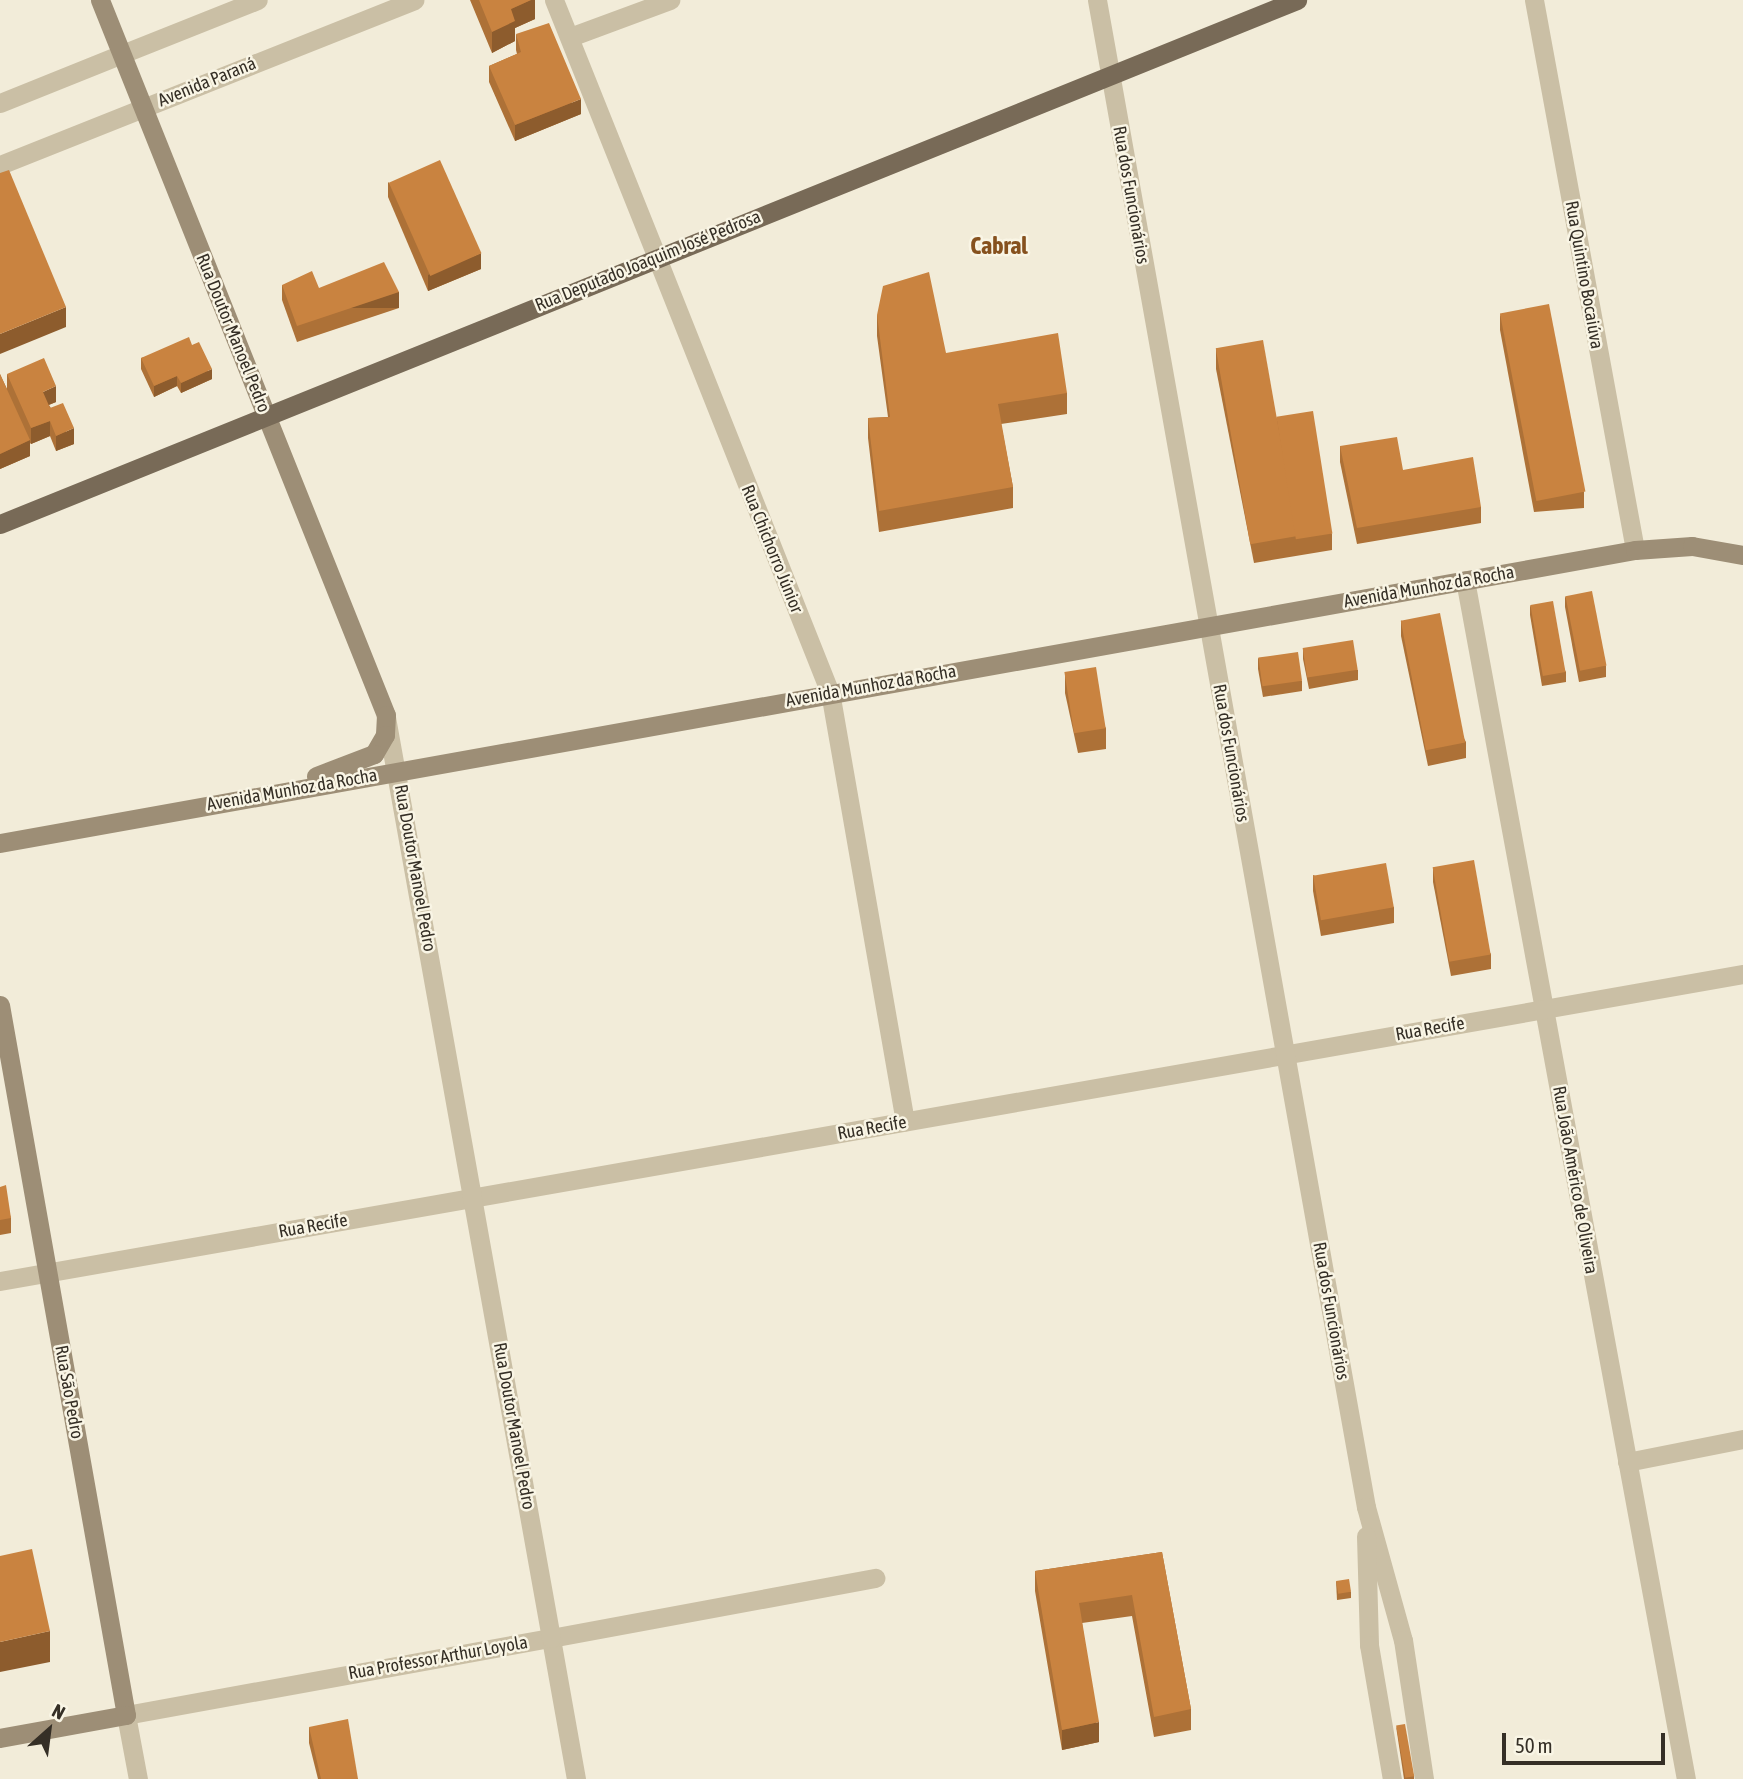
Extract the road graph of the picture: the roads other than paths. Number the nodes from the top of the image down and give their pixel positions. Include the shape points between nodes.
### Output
1 (100, 0) edge
2 (258, 0) edge
3 (414, 0) edge
4 (670, 0) edge
5 (1097, 0) edge
6 (1297, 0) edge
7 (1534, 0) edge
8 (557, 5) edge
9 (570, 37) junction
10 (122, 54) junction
11 (1110, 76) junction
12 (0, 103) edge
13 (143, 108) junction
14 (0, 165) edge
15 (657, 258) junction
16 (265, 414) junction
17 (0, 524) edge
18 (1634, 550) junction
19 (1743, 555) edge
20 (1465, 580) junction
21 (1208, 626) junction
22 (830, 692) junction
23 (386, 715) junction
24 (398, 771) junction
25 (250, 798) junction
26 (0, 843) edge
27 (1743, 974) edge
28 (0, 1004) edge
29 (1544, 1009) junction
30 (1285, 1055) junction
31 (905, 1122) junction
32 (474, 1198) junction
33 (48, 1273) junction
34 (0, 1281) edge
35 (1743, 1439) edge
36 (1628, 1462) junction
37 (1366, 1507) junction
38 (876, 1578) dead end
39 (551, 1638) junction
40 (126, 1715) junction
41 (0, 1738) edge
42 (138, 1779) edge
43 (576, 1779) edge
44 (1392, 1779) edge
45 (1424, 1779) edge
46 (1686, 1779) edge

1 - 10 main road, Rua Doutor Manoel Pedro
2 - 10 street
3 - 13 street, Avenida Paraná
4 - 9 street
5 - 11 street, Rua dos Funcionários
6 - 11 main road, Rua Deputado Joaquim José Pedrosa
7 - 18 street, Rua Quintino Bocaiúva
8 - 9 street, Rua Chichorro Júnior
9 - 15 street, Rua Chichorro Júnior
10 - 12 street
10 - 13 main road, Rua Doutor Manoel Pedro
11 - 15 main road, Rua Deputado Joaquim José Pedrosa
11 - 21 street, Rua dos Funcionários
13 - 14 street, Avenida Paraná
13 - 16 main road, Rua Doutor Manoel Pedro
15 - 16 main road, Rua Deputado Joaquim José Pedrosa
15 - 22 street, Rua Chichorro Júnior
16 - 17 main road, Rua Deputado Joaquim José Pedrosa
16 - 23 main road, Rua Doutor Manoel Pedro
18 - 19 main road, Avenida Munhoz da Rocha via 1692,546
18 - 20 main road, Avenida Munhoz da Rocha
20 - 21 main road, Avenida Munhoz da Rocha
20 - 29 street, Rua João Américo de Oliveira
21 - 22 main road, Avenida Munhoz da Rocha
21 - 30 street, Rua dos Funcionários
22 - 24 main road, Avenida Munhoz da Rocha
22 - 31 street, Rua Chichorro Júnior
23 - 24 street, Rua Doutor Manoel Pedro
23 - 25 main road via 381,745 364,760
24 - 25 main road, Avenida Munhoz da Rocha
24 - 32 street, Rua Doutor Manoel Pedro
25 - 26 main road, Avenida Munhoz da Rocha
27 - 29 street, Rua Recife
28 - 33 main road, Rua São Pedro
29 - 30 street, Rua Recife
29 - 36 street, Rua João Américo de Oliveira
30 - 31 street, Rua Recife
30 - 37 street, Rua dos Funcionários
31 - 32 street, Rua Recife
32 - 33 street, Rua Recife
32 - 39 street, Rua Doutor Manoel Pedro
33 - 34 street, Rua Recife
33 - 40 main road, Rua São Pedro
35 - 36 street
36 - 46 street, Rua João Américo de Oliveira
37 - 44 street, Rua dos Funcionários via 1369,1645
37 - 45 street, Rua dos Funcionários via 1404,1640
38 - 39 street, Rua Professor Arthur Loyola
39 - 40 street, Rua Professor Arthur Loyola
39 - 43 street, Rua Doutor Manoel Pedro
40 - 41 main road, Rua Professor Arthur Loyola
40 - 42 street, Rua São Pedro

